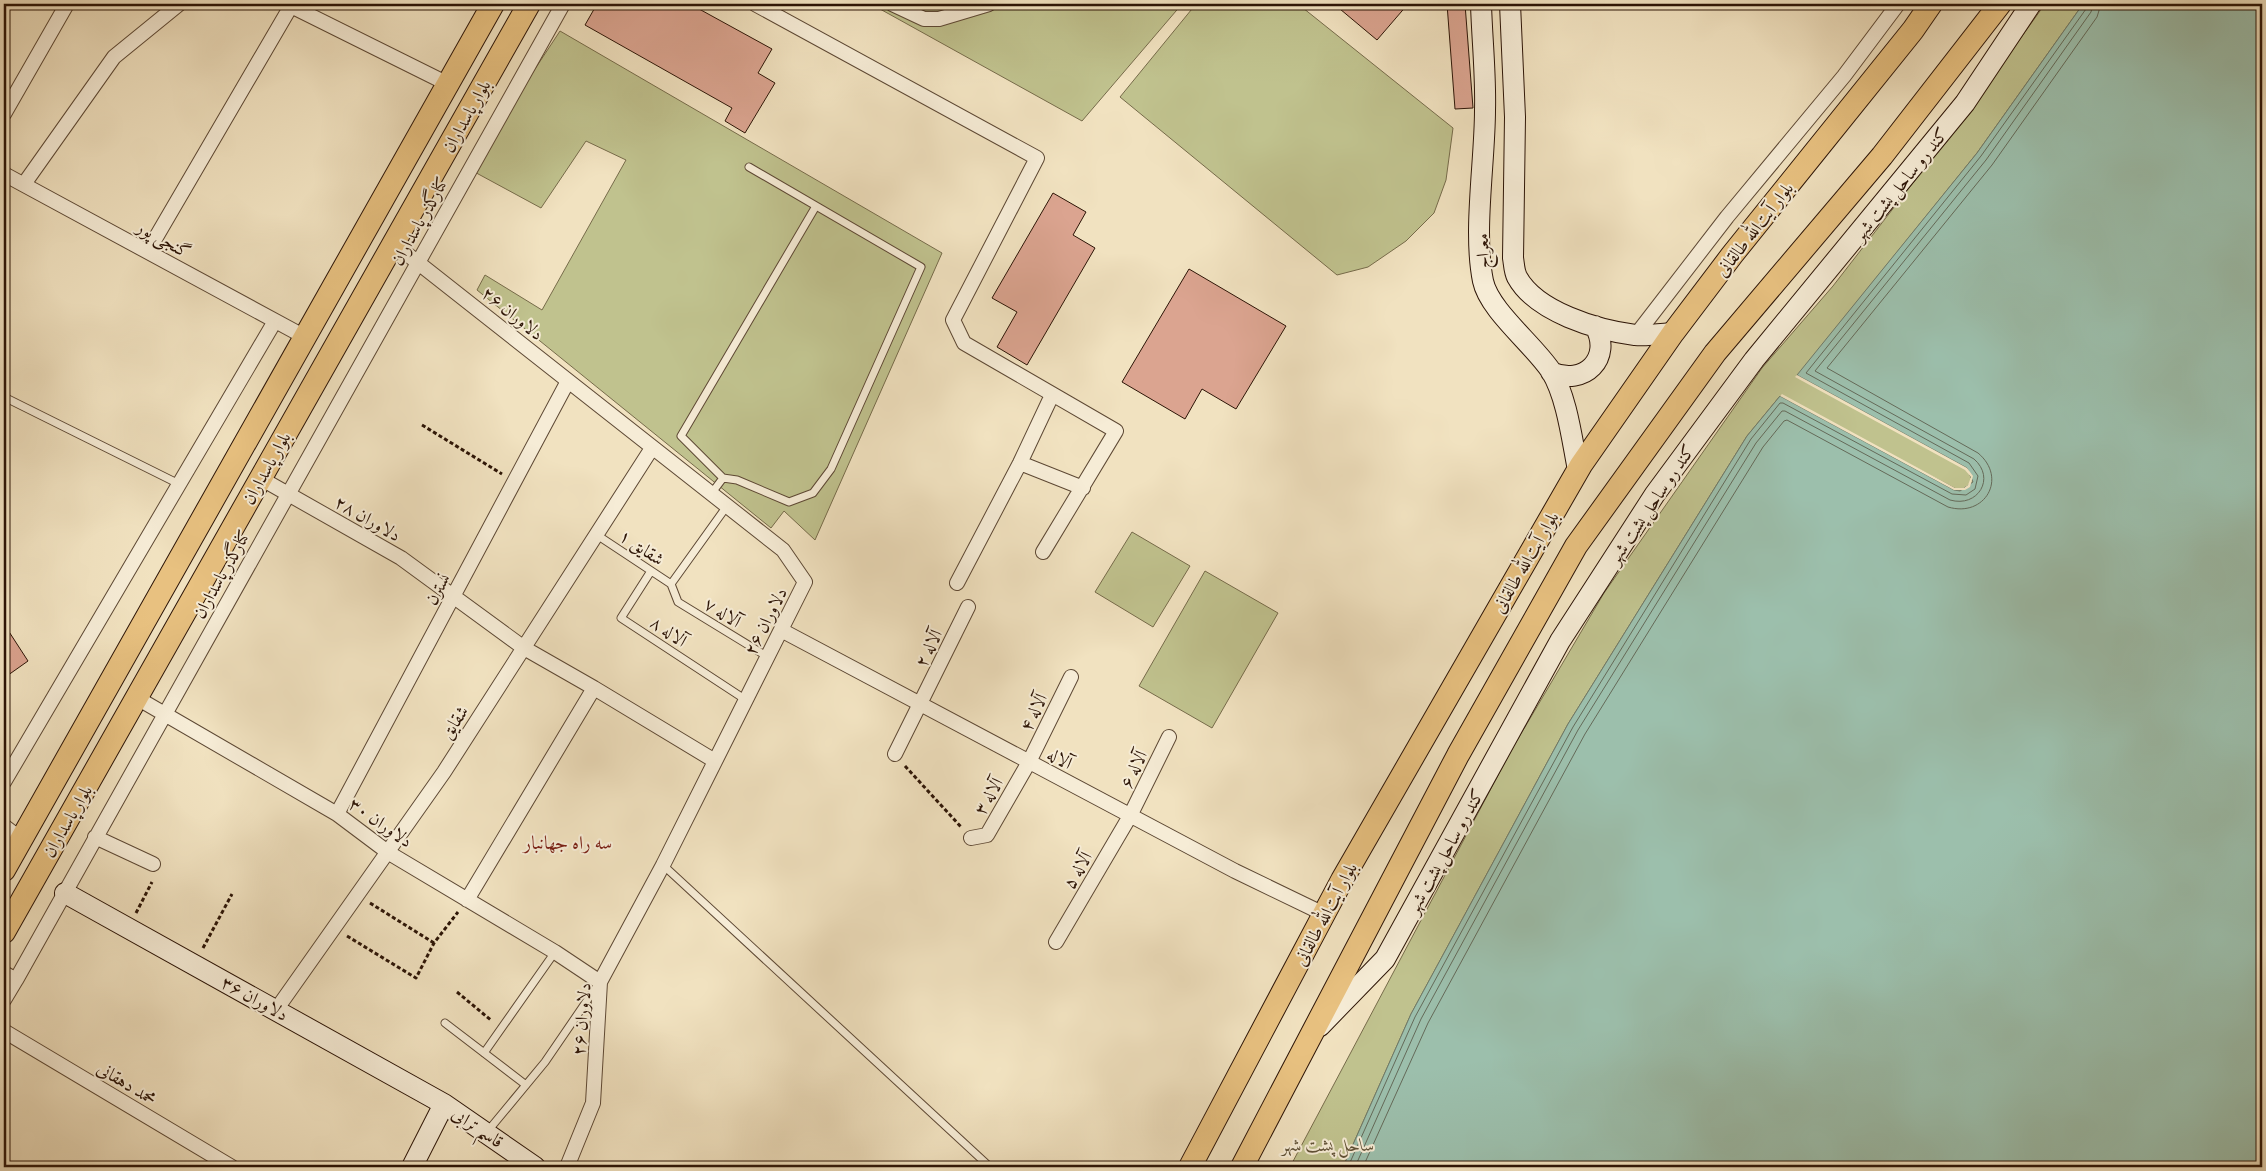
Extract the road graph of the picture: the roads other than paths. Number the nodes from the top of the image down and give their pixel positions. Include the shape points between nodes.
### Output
1 (67, 4) edge
2 (179, 4) edge
3 (493, 4) edge
4 (529, 4) edge
5 (563, 4) edge
6 (755, 4) edge
7 (892, 4) edge
8 (989, 4) edge
9 (1481, 4) edge
10 (1510, 4) edge
11 (1898, 4) edge
12 (1931, 4) edge
13 (2000, 4) edge
14 (2031, 4) edge
15 (289, 5) edge
16 (448, 84) junction
17 (4, 114) edge
18 (749, 167) dead end
19 (4, 174) edge
20 (24, 184) junction
21 (816, 206) junction
22 (393, 243) junction
23 (148, 251) junction
24 (418, 261) junction
25 (274, 321) junction
26 (1595, 326) junction
27 (1673, 334) junction
28 (1636, 335) junction
29 (305, 337) junction
30 (1552, 372) junction
31 (568, 382) junction
32 (1052, 394) junction
33 (4, 397) edge
34 (652, 448) junction
35 (1020, 463) junction
36 (1578, 470) junction
37 (260, 478) junction
38 (723, 478) junction
39 (179, 484) junction
40 (1083, 488) junction
41 (288, 493) junction
42 (711, 494) junction
43 (727, 506) junction
44 (597, 535) junction
45 (1043, 552) dead end
46 (651, 571) junction
47 (957, 583) dead end
48 (671, 584) junction
49 (455, 596) junction
50 (968, 607) dead end
51 (781, 630) junction
52 (524, 648) junction
53 (768, 657) junction
54 (1071, 677) dead end
55 (594, 688) junction
56 (137, 698) junction
57 (746, 700) junction
58 (921, 705) junction
59 (165, 714) junction
60 (1169, 737) dead end
61 (895, 754) road end
62 (715, 761) junction
63 (1029, 762) junction
64 (4, 782) edge
65 (336, 814) junction
66 (1130, 816) junction
67 (13, 832) edge
68 (95, 837) junction
69 (971, 838) road end
70 (388, 853) junction
71 (153, 864) dead end
72 (663, 865) junction
73 (4, 870) edge
74 (65, 893) junction
75 (467, 900) junction
76 (1324, 914) junction
77 (4, 932) edge
78 (1056, 942) dead end
79 (556, 952) junction
80 (10, 976) edge
81 (600, 982) junction
82 (4, 1000) edge
83 (276, 1010) junction
84 (445, 1023) dead end
85 (4, 1031) edge
86 (1315, 1031) junction
87 (484, 1053) junction
88 (526, 1085) junction
89 (444, 1104) junction
90 (487, 1132) junction
91 (1193, 1164) edge
92 (232, 1167) edge
93 (412, 1167) edge
94 (535, 1167) edge
95 (567, 1167) edge
96 (990, 1167) edge
97 (1242, 1167) edge

1 - 17 street
2 - 20 street via 114,57
3 - 16 main road, بلوار پاسداران
4 - 22 main road, بلوار پاسداران
5 - 24 street, کنارگذر پاسداران
6 - 32 street via 1036,158 953,320 964,343
7 - 8 street via 924,19 939,19
9 - 30 street, معراج via 1485,109 1480,242 1483,282 1490,299
10 - 26 street, معراج via 1515,117 1513,258 1516,275 1528,292 1553,310
11 - 28 street
12 - 27 main road, بلوار آیت‌الله طالقانی
13 - 86 main road via 1882,156 1715,353 1576,546 1458,755
14 - 86 street, کند رو ساحل پشت شهر via 1965,103 1754,360 1655,494 1560,641 1385,959
15 - 16 street
15 - 23 street
16 - 29 main road, بلوار پاسداران
18 - 21 lane
19 - 20 street, گنجی پور
20 - 23 street, گنجی پور
21 - 38 lane via 681,436
21 - 38 lane via 921,267 831,469 813,494 789,502 737,480
22 - 24 street, دلاوران ۲۶
22 - 37 main road, بلوار پاسداران
23 - 25 street, گنجی پور
24 - 31 street, دلاوران ۲۶
24 - 41 street, کنارگذر پاسداران
25 - 29 street, گنجی پور
25 - 39 street
26 - 28 street, معراج
26 - 30 street via 1601,348 1590,369 1567,377
27 - 28 street, معراج
27 - 36 main road, بلوار آیت‌الله طالقانی
29 - 67 main road, بلوار پاسداران
30 - 36 street, معراج via 1570,428
31 - 34 street, دلاوران ۲۶
31 - 49 street, نسترن
32 - 35 street
32 - 40 street via 1116,431
33 - 39 lane
34 - 42 street, دلاوران ۲۶
34 - 44 street, شقایق
35 - 40 street
35 - 47 street
36 - 76 main road, بلوار آیت‌الله طالقانی
37 - 41 street, دلاوران ۲۸
37 - 56 main road, بلوار پاسداران
38 - 42 lane
39 - 64 street
40 - 45 street
41 - 49 street, دلاوران ۲۸ via 401,558
41 - 59 street, کنارگذر پاسداران
42 - 43 street, دلاوران ۲۶
43 - 48 lane
43 - 51 street, دلاوران ۲۶ via 783,550 805,582
44 - 46 lane, شقایق ۱
44 - 52 street, شقایق
46 - 48 lane, شقایق ۱
46 - 57 lane, آلاله ۸ via 621,618
48 - 53 lane, آلاله ۷ via 678,602
49 - 52 street, دلاوران ۲۸
49 - 65 street, نسترن
50 - 58 street, آلاله ۲
51 - 53 street, دلاوران ۲۶
51 - 58 street, آلاله
52 - 55 street, دلاوران ۲۸
52 - 70 street, شقایق
53 - 57 street, دلاوران ۲۶
54 - 63 street, آلاله ۴
55 - 62 street, دلاوران ۲۸
55 - 75 street
56 - 59 street, دلاوران ۳۰
56 - 77 main road, بلوار پاسداران
57 - 62 street, دلاوران ۲۶
58 - 61 street, آلاله ۲
58 - 63 street, آلاله
59 - 65 street, دلاوران ۳۰
59 - 68 street, کنارگذر پاسداران
60 - 66 street, آلاله ۶
62 - 72 street, دلاوران ۲۶
63 - 66 street, آلاله
63 - 69 street, آلاله ۳ via 987,835
65 - 70 street, دلاوران ۳۰
66 - 76 street, آلاله
66 - 78 street, آلاله ۵
67 - 73 main road, بلوار پاسداران
68 - 71 street
68 - 74 street, کنارگذر پاسداران
70 - 75 street, دلاوران ۳۰
70 - 83 street, شقایق
72 - 81 street, دلاوران ۲۶
72 - 96 lane
74 - 80 street, کنارگذر پاسداران
74 - 83 street, دلاوران ۳۶
75 - 79 street, دلاوران ۳۰
76 - 91 main road, بلوار آیت‌الله طالقانی
79 - 81 street, دلاوران ۳۰
79 - 87 lane
80 - 82 street
81 - 88 lane
81 - 95 street, دلاوران ۲۶ via 593,1103
83 - 89 street, دلاوران ۳۶
84 - 87 lane
85 - 92 street, محمد دهقانی
86 - 97 main road
87 - 88 lane
88 - 90 lane
89 - 90 street, قاسم ترابی
89 - 93 street
90 - 94 street, قاسم ترابی

